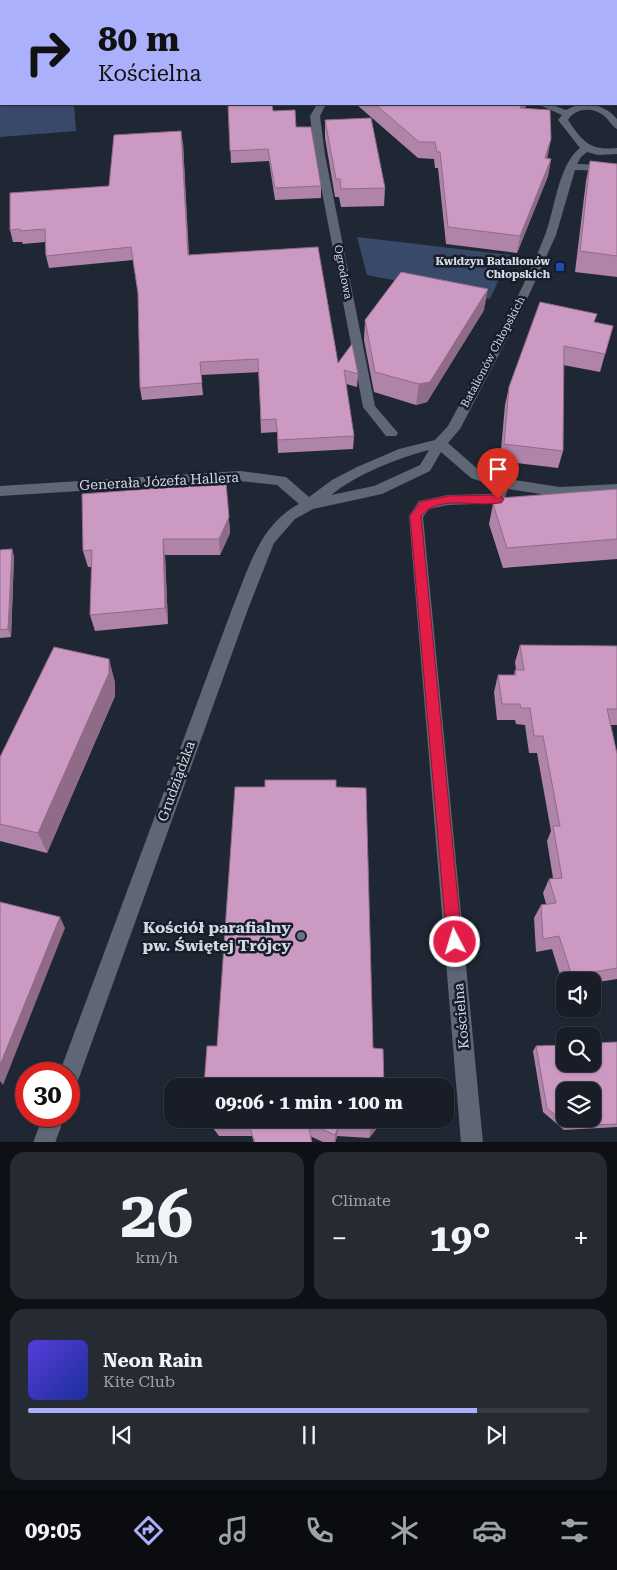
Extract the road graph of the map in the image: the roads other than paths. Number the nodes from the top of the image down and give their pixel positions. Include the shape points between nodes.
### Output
1 (320, 105) edge
2 (545, 105) edge
3 (602, 107) edge
4 (566, 113) junction
5 (617, 126) edge
6 (586, 148) junction
7 (617, 151) edge
8 (571, 167) junction
9 (617, 168) edge
10 (391, 433) dead end
11 (440, 443) junction
12 (502, 483) junction
13 (617, 489) edge
14 (0, 491) edge
15 (309, 505) junction
16 (74, 1062) edge
17 (50, 1127) edge
18 (44, 1142) edge
19 (472, 1142) edge

1 - 10 street, Ogrodowa via 315,116 320,155 369,407
2 - 4 street
3 - 4 street via 575,108
3 - 5 street
4 - 6 street via 563,120 578,143
6 - 7 street via 600,152
6 - 8 street, Batalionów Chłopskich via 577,155
8 - 9 street
8 - 11 street, Batalionów Chłopskich via 551,235 517,308 453,429
11 - 12 street via 476,475
11 - 15 street via 404,452 362,470 337,483
11 - 15 street, Batalionów Chłopskich via 425,468 377,490
12 - 13 street via 560,492
12 - 19 street, Kościelna via 498,499 448,500 424,505 416,516
14 - 15 street, Generała Józefa Hallera via 240,476 281,480
15 - 16 street, Grudziądzka via 290,515 268,540
17 - 18 street

